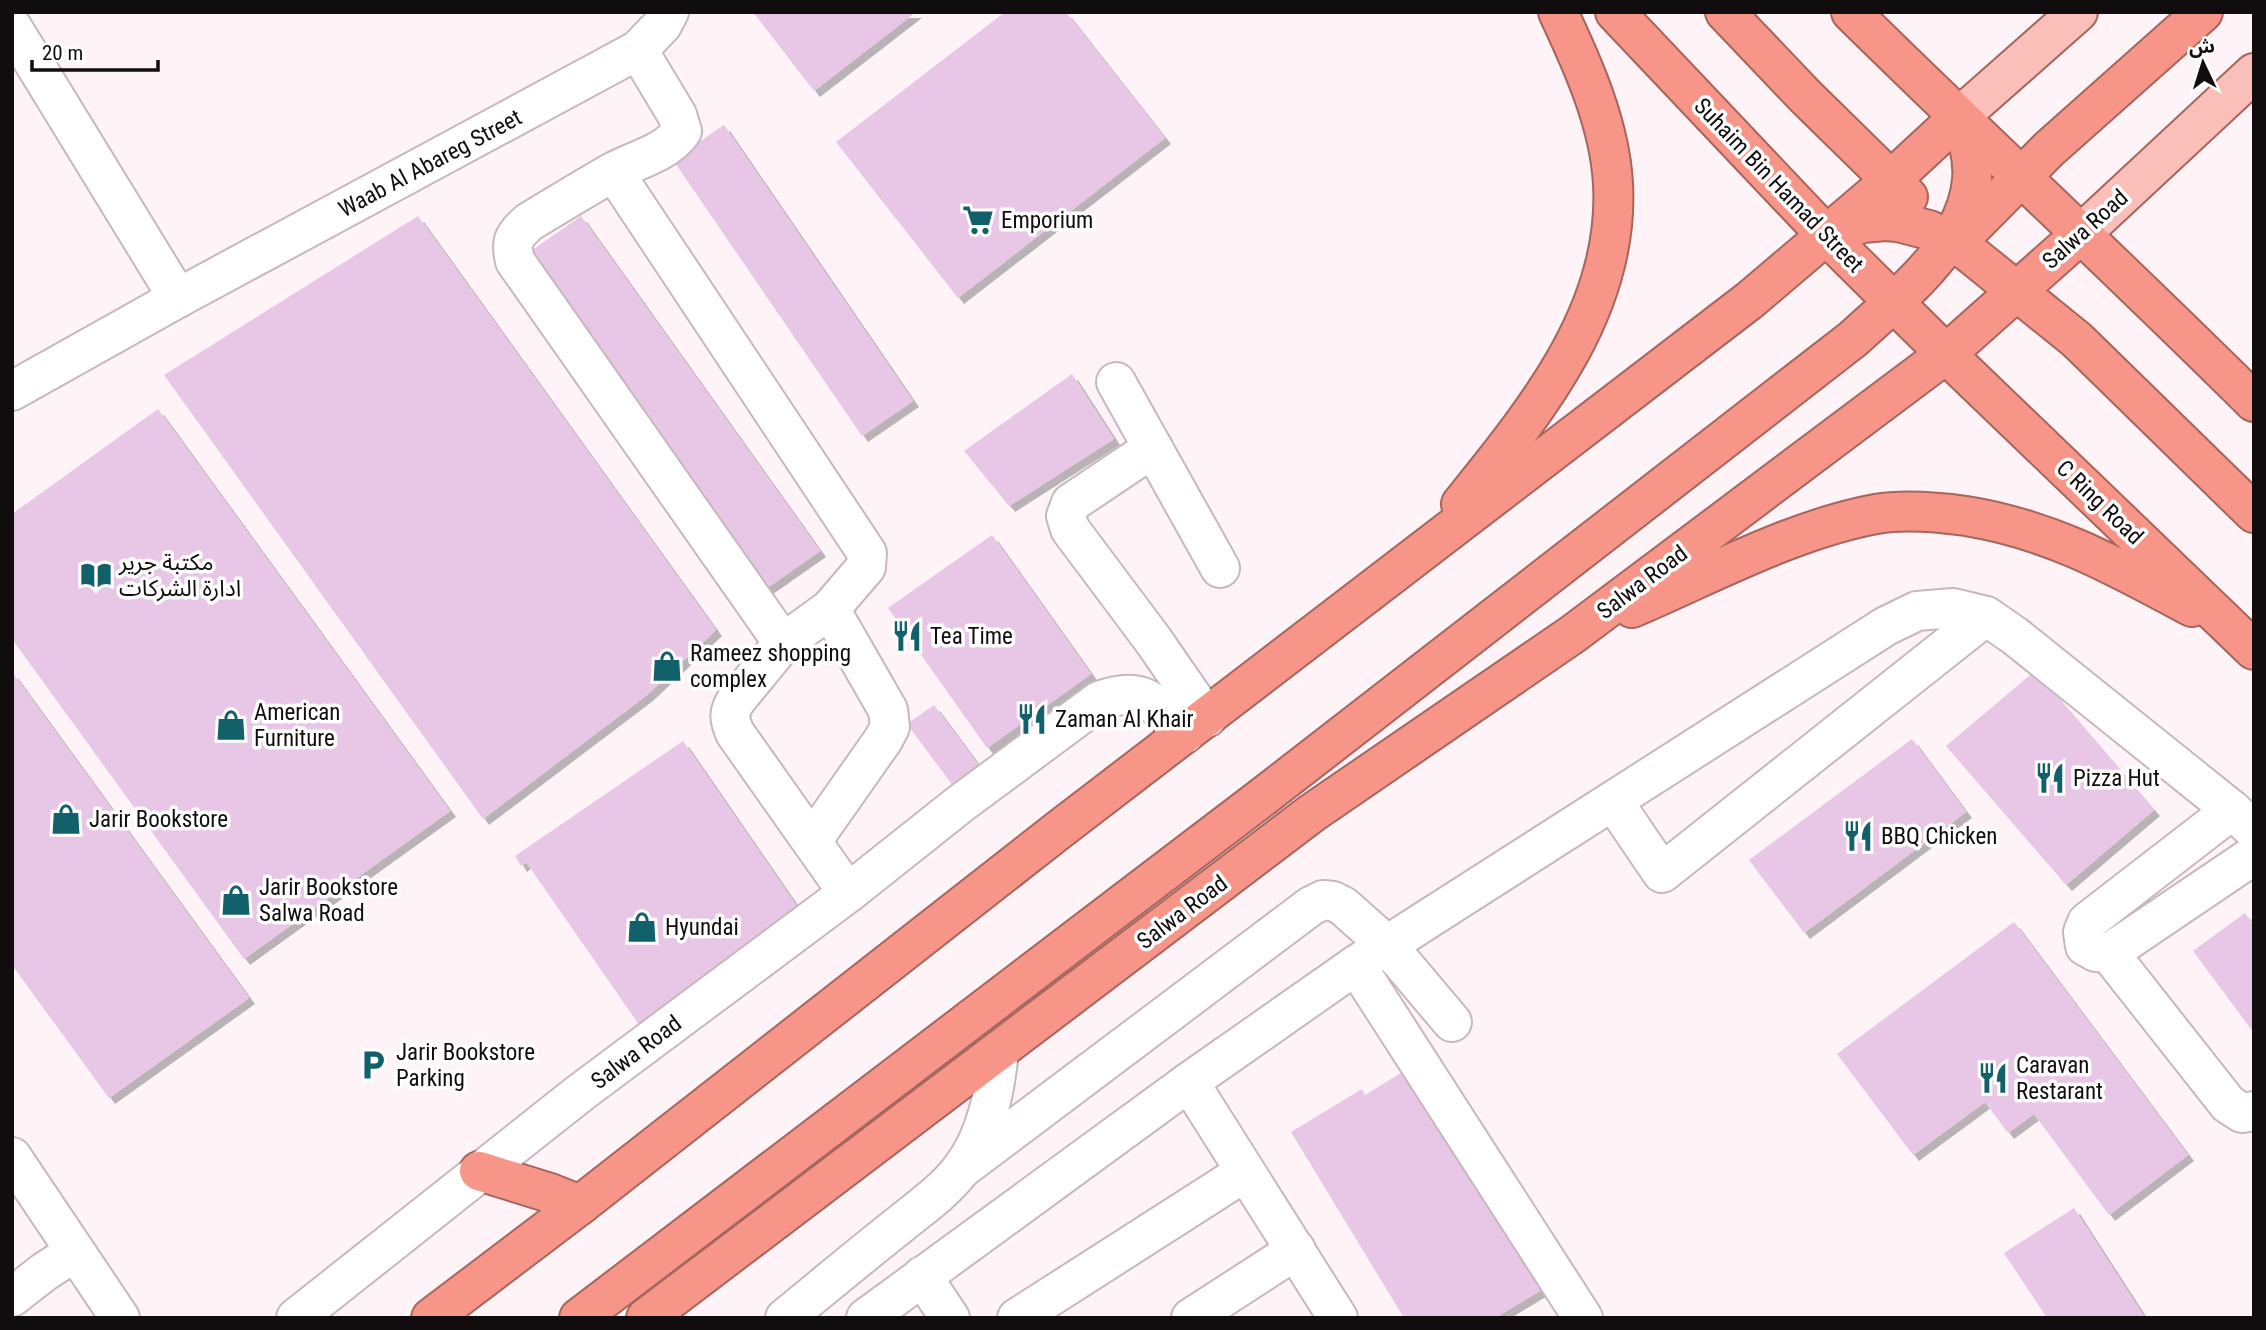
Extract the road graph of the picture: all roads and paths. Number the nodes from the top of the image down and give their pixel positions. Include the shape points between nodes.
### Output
1 (669, 12) edge
2 (1558, 12) edge
3 (1615, 12) edge
4 (1725, 12) edge
5 (1851, 12) edge
6 (2078, 12) edge
7 (2203, 12) edge
8 (12, 27) edge
9 (638, 50) junction
10 (2254, 73) edge
11 (1958, 118) junction
12 (614, 172) junction
13 (2021, 178) junction
14 (1890, 181) junction
15 (2082, 233) junction
16 (1827, 236) junction
17 (1954, 240) junction
18 (2016, 290) junction
19 (178, 298) junction
20 (1893, 302) junction
21 (1946, 354) junction
22 (1116, 382) dead end
23 (12, 391) edge
24 (2254, 402) edge
25 (1153, 448) junction
26 (2254, 513) edge
27 (1423, 552) junction
28 (1220, 568) dead end
29 (830, 609) junction
30 (1986, 616) junction
31 (1573, 634) junction
32 (2244, 640) edge
33 (783, 643) junction
34 (1196, 726) junction
35 (1613, 801) junction
36 (2243, 820) edge
37 (812, 841) junction
38 (2254, 855) edge
39 (848, 893) junction
40 (2109, 953) junction
41 (1372, 955) junction
42 (1452, 1022) dead end
43 (999, 1051) junction
44 (1189, 1082) junction
45 (2254, 1111) edge
46 (12, 1157) edge
47 (964, 1167) junction
48 (479, 1171) junction
49 (1245, 1172) junction
50 (580, 1205) junction
51 (1296, 1250) junction
52 (75, 1252) junction
53 (849, 1265) junction
54 (922, 1276) junction
55 (12, 1297) edge
56 (874, 1312) edge
57 (120, 1318) edge
58 (296, 1318) edge
59 (432, 1318) edge
60 (579, 1318) edge
61 (646, 1318) edge
62 (785, 1318) edge
63 (950, 1318) edge
64 (1017, 1318) edge
65 (1191, 1318) edge
66 (1338, 1318) edge
67 (1583, 1318) edge

1 - 9 street, Waab Al Abareg Street
2 - 27 highway via 1592,96 1609,156 1613,184 1606,263 1586,320 1561,369 1527,422
3 - 16 highway, Suhaim Bin Hamad Street
4 - 14 highway
5 - 11 highway
6 - 11 main road
7 - 13 highway
8 - 19 street
9 - 12 street via 682,131 667,146
9 - 19 street, Waab Al Abareg Street
10 - 15 main road, Salwa Road
11 - 13 highway
11 - 14 highway
11 - 17 highway via 1972,150 1973,184
12 - 29 street via 866,553 866,567
12 - 33 street via 529,222 511,245 515,261
13 - 15 highway
13 - 17 highway
14 - 16 highway
14 - 17 highway
15 - 17 highway via 2048,253 2018,260 1985,255
15 - 18 highway, Salwa Road
15 - 24 highway
16 - 17 highway via 1863,223 1885,221 1911,224
16 - 20 highway, Suhaim Bin Hamad Street
16 - 27 highway
17 - 18 highway
17 - 20 highway
17 - 21 highway via 1924,290 1922,306
18 - 21 highway, Salwa Road
18 - 26 highway via 2077,340
19 - 23 street, Waab Al Abareg Street
20 - 21 highway, Suhaim Bin Hamad Street
20 - 60 highway via 1833,355 1264,796
21 - 31 highway, Salwa Road
21 - 32 highway, C Ring Road
22 - 25 street
25 - 28 street
25 - 34 street via 1071,503 1066,516 1070,529 1153,640
27 - 34 highway
29 - 33 street
29 - 37 street via 888,710 890,727
30 - 35 street via 1953,608 1917,611 1854,646
30 - 35 street via 1662,873
30 - 36 street
31 - 32 highway via 1796,538 1852,519 1901,512 1992,521 2058,540 2090,553
31 - 43 highway, Salwa Road via 1312,813
33 - 37 street via 729,715 735,733
34 - 39 street, Salwa Road via 1137,695 1119,694 1099,701
34 - 50 highway
35 - 41 street
36 - 40 street via 2087,922 2085,946 2096,953
37 - 39 street
38 - 40 street
39 - 48 street, Salwa Road
40 - 45 street via 2228,1104 2242,1113
41 - 42 street
41 - 44 street
41 - 47 street via 1343,906 1323,900 1311,906
41 - 67 street
43 - 47 street via 989,1108
43 - 61 highway, Salwa Road
44 - 49 street
44 - 54 street
46 - 52 street
47 - 53 street
48 - 50 highway
48 - 58 street, Salwa Road
49 - 51 street
49 - 64 street
50 - 59 highway
51 - 65 street
51 - 66 street
52 - 55 street
52 - 57 street
53 - 56 street
53 - 62 street
54 - 56 street
54 - 63 street

